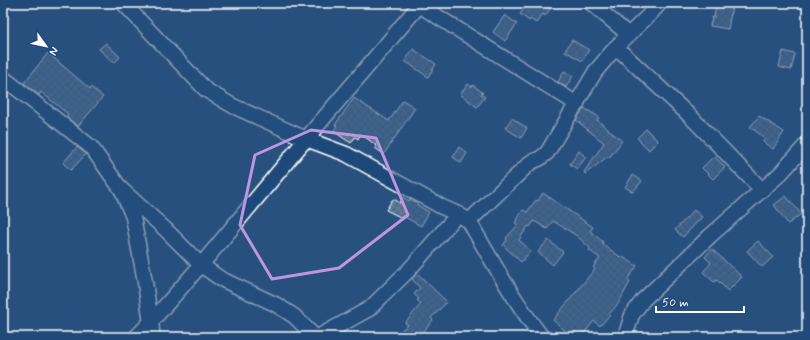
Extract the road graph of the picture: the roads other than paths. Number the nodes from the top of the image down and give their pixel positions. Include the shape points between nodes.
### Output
1 (123, 3) edge
2 (591, 3) edge
3 (660, 3) edge
4 (420, 4) edge
5 (629, 35) junction
6 (616, 47) junction
7 (3, 79) edge
8 (577, 104) junction
9 (306, 139) junction
10 (807, 144) edge
11 (121, 189) junction
12 (762, 190) junction
13 (464, 218) junction
14 (201, 265) junction
15 (151, 322) junction
16 (136, 337) edge
17 (153, 337) edge
18 (315, 337) edge
19 (318, 337) edge
20 (542, 337) edge
21 (624, 337) edge

1 - 9 street via 206,90 233,106
2 - 5 street
3 - 5 street
4 - 8 street
4 - 9 street
5 - 6 street
6 - 8 street via 595,72
6 - 12 street via 690,116
7 - 11 street via 91,147
8 - 13 street via 547,153 531,162
9 - 13 street via 346,154
9 - 14 street
10 - 12 street
11 - 14 street
11 - 15 street via 133,217
12 - 21 street via 643,300 632,315
13 - 19 street via 368,309
13 - 20 street
14 - 15 street
14 - 18 street via 221,279 294,316
15 - 16 street
15 - 17 street

